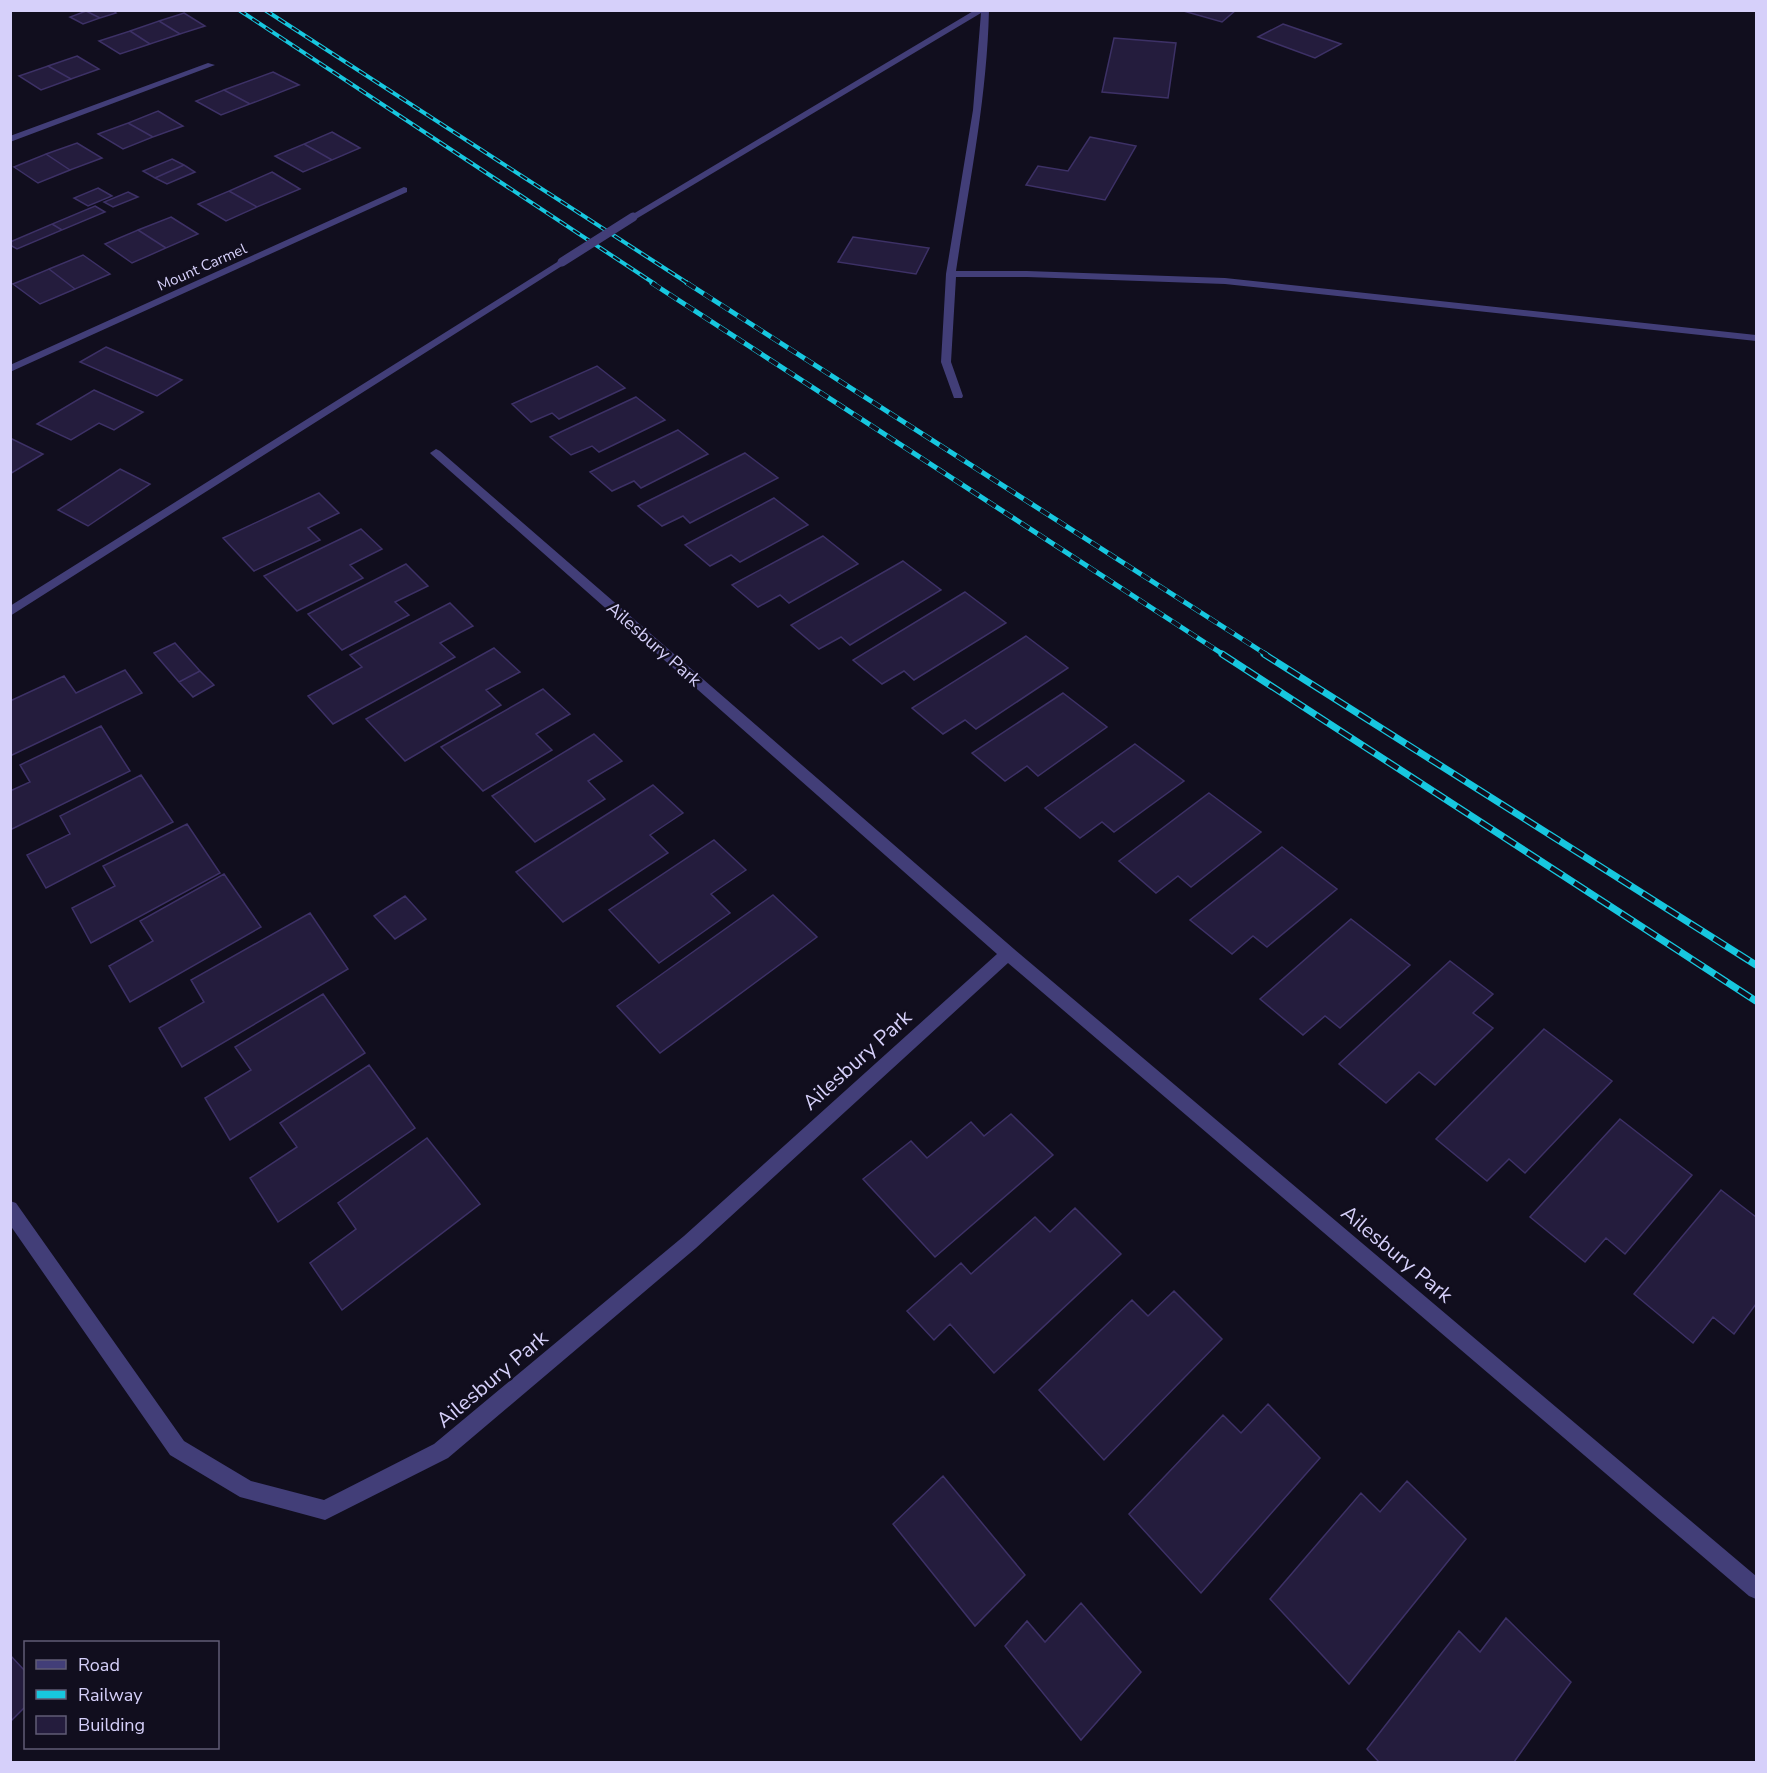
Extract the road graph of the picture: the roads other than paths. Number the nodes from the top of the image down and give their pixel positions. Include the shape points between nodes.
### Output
1 (983, 10) edge
2 (211, 65) dead end
3 (10, 140) edge
4 (404, 190) dead end
5 (951, 274) junction
6 (1756, 338) edge
7 (10, 369) edge
8 (958, 396) dead end
9 (436, 453) dead end
10 (10, 612) edge
11 (1008, 954) junction
12 (10, 1209) edge
13 (1756, 1589) edge

1 - 5 street via 985,36 976,111
1 - 10 street, bridge via 633,217
2 - 3 street
4 - 7 street, Mount Carmel
5 - 6 street via 1225,280
5 - 8 street via 946,362
9 - 11 street, Ailesbury Park
11 - 12 street, Ailesbury Park via 690,1242 441,1451 325,1510 247,1490 177,1448
11 - 13 street, Ailesbury Park

